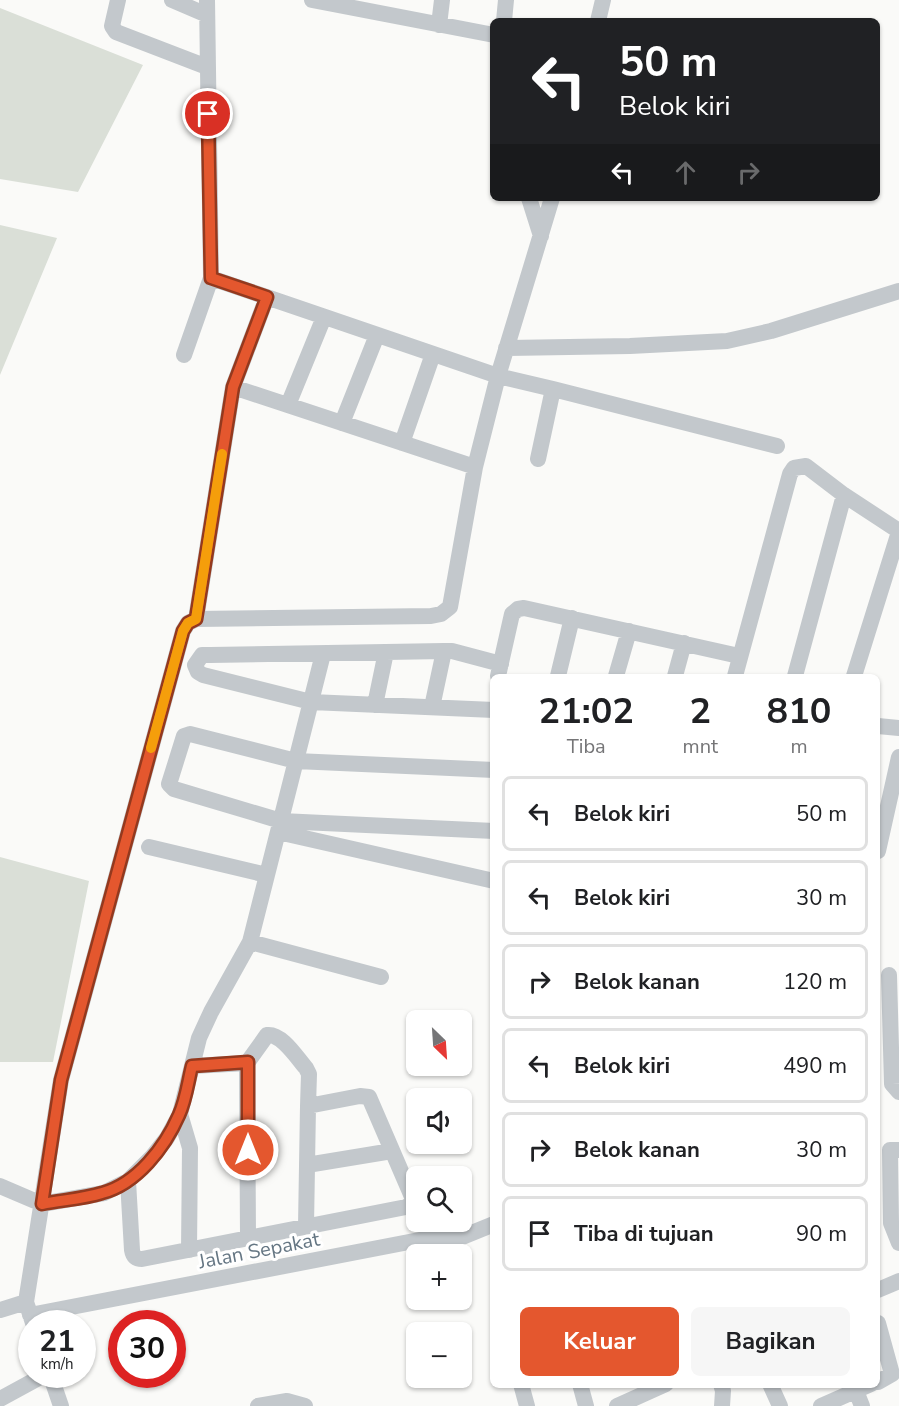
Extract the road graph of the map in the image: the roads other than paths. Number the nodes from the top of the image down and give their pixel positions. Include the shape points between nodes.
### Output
1 (118, 0) edge
2 (172, 0) edge
3 (312, 0) edge
4 (442, 0) edge
5 (506, 0) edge
6 (603, 0) edge
7 (329, 1) edge
8 (207, 7) edge
9 (383, 7) edge
10 (504, 18) edge
11 (599, 18) edge
12 (439, 25) junction
13 (490, 35) edge
14 (207, 67) junction
15 (530, 201) edge
16 (551, 201) edge
17 (541, 236) junction
18 (211, 278) junction
19 (899, 291) edge
20 (267, 297) junction
21 (324, 317) junction
22 (376, 335) junction
23 (506, 348) junction
24 (433, 354) junction
25 (184, 355) dead end
26 (498, 376) junction
27 (233, 387) junction
28 (553, 389) junction
29 (288, 405) junction
30 (342, 423) junction
31 (402, 443) junction
32 (777, 446) dead end
33 (538, 459) dead end
34 (475, 467) junction
35 (844, 495) junction
36 (899, 532) edge
37 (572, 618) junction
38 (196, 619) junction
39 (630, 631) junction
40 (684, 643) junction
41 (444, 651) junction
42 (386, 652) junction
43 (322, 654) junction
44 (740, 656) junction
45 (499, 670) edge
46 (558, 674) edge
47 (617, 674) edge
48 (676, 674) edge
49 (736, 674) edge
50 (796, 674) edge
51 (855, 674) edge
52 (311, 702) junction
53 (375, 705) junction
54 (490, 705) edge
55 (432, 708) junction
56 (880, 726) edge
57 (899, 728) edge
58 (296, 761) junction
59 (898, 765) edge
60 (490, 770) edge
61 (885, 789) edge
62 (279, 826) junction
63 (490, 831) edge
64 (891, 831) edge
65 (149, 847) dead end
66 (880, 847) edge
67 (267, 875) junction
68 (490, 880) edge
69 (250, 942) junction
70 (888, 975) edge
71 (381, 977) dead end
72 (895, 1032) edge
73 (248, 1062) junction
74 (192, 1066) junction
75 (899, 1092) edge
76 (308, 1106) junction
77 (180, 1113) junction
78 (889, 1149) edge
79 (392, 1150) junction
80 (307, 1165) junction
81 (128, 1181) junction
82 (0, 1186) edge
83 (42, 1204) junction
84 (306, 1226) junction
85 (490, 1226) edge
86 (248, 1238) junction
87 (899, 1243) edge
88 (189, 1250) junction
89 (899, 1281) edge
90 (880, 1289) edge
91 (0, 1310) edge
92 (29, 1310) edge
93 (50, 1310) edge
94 (18, 1312) edge
95 (880, 1330) edge
96 (880, 1381) edge
97 (22, 1388) edge
98 (54, 1388) edge
99 (522, 1388) edge
100 (580, 1388) edge
101 (722, 1388) edge
102 (772, 1388) edge
103 (837, 1391) edge
104 (652, 1392) edge
105 (863, 1394) edge
106 (0, 1400) edge
107 (61, 1406) edge
108 (258, 1406) edge
109 (305, 1406) edge
110 (527, 1406) edge
111 (586, 1406) edge
112 (616, 1406) edge
113 (722, 1406) edge
114 (780, 1406) edge
115 (821, 1406) edge

1 - 14 street via 112,26 116,32
2 - 8 street
3 - 7 street
4 - 12 street
5 - 10 street
6 - 11 street
7 - 9 street
8 - 14 street
9 - 12 street
12 - 13 street
14 - 18 street
15 - 17 street
16 - 17 street
17 - 23 street
18 - 20 street
18 - 25 street
19 - 23 street via 727,341
20 - 21 street
20 - 27 street
21 - 22 street
21 - 29 street
22 - 24 street
22 - 30 street
23 - 26 street
24 - 26 street
24 - 31 street
26 - 28 street
26 - 34 street
27 - 29 street
27 - 38 street
28 - 32 street
28 - 33 street
29 - 30 street
30 - 31 street
31 - 34 street
34 - 38 street via 450,607 441,614
35 - 36 street
35 - 44 street via 806,466 794,468 790,474
35 - 50 street
36 - 51 street
37 - 39 street
37 - 45 street via 531,608 518,609 512,614
37 - 46 street
38 - 83 street via 183,631 61,1080
39 - 40 street
39 - 47 street
40 - 44 street
40 - 48 street
41 - 42 street
41 - 45 street
41 - 55 street
42 - 43 street
42 - 53 street
43 - 52 street
43 - 52 street via 202,655 195,665 203,675
44 - 49 street
52 - 53 street
52 - 58 street
53 - 55 street
54 - 55 street
56 - 57 street
58 - 60 street
58 - 62 street
58 - 62 street via 190,734 184,736 170,780 174,789
59 - 61 street
61 - 64 street
62 - 63 street
62 - 67 street
62 - 68 street
64 - 66 street
65 - 67 street
67 - 69 street
69 - 71 street
69 - 74 street via 211,1012
70 - 72 street
72 - 75 street via 892,1084
73 - 74 street
73 - 76 street via 267,1035 279,1038 309,1074
73 - 86 street
74 - 77 street
76 - 79 street via 369,1097
76 - 80 street
77 - 81 street via 167,1138
77 - 88 street via 190,1148
78 - 87 street via 891,1223
79 - 80 street
79 - 84 street via 413,1199 411,1204
80 - 84 street
81 - 83 street via 104,1193
81 - 88 street via 133,1256 142,1259
82 - 83 street
83 - 92 street via 32,1255
84 - 86 street
85 - 93 street, Jalan Sepakat via 462,1237 440,1236
86 - 88 street
89 - 90 street
91 - 94 street, Jalan Sepakat
95 - 96 street via 892,1374
97 - 106 street
98 - 107 street
99 - 110 street
100 - 111 street
101 - 113 street
102 - 114 street
103 - 105 street
103 - 115 street
104 - 112 street
108 - 109 street via 287,1401

